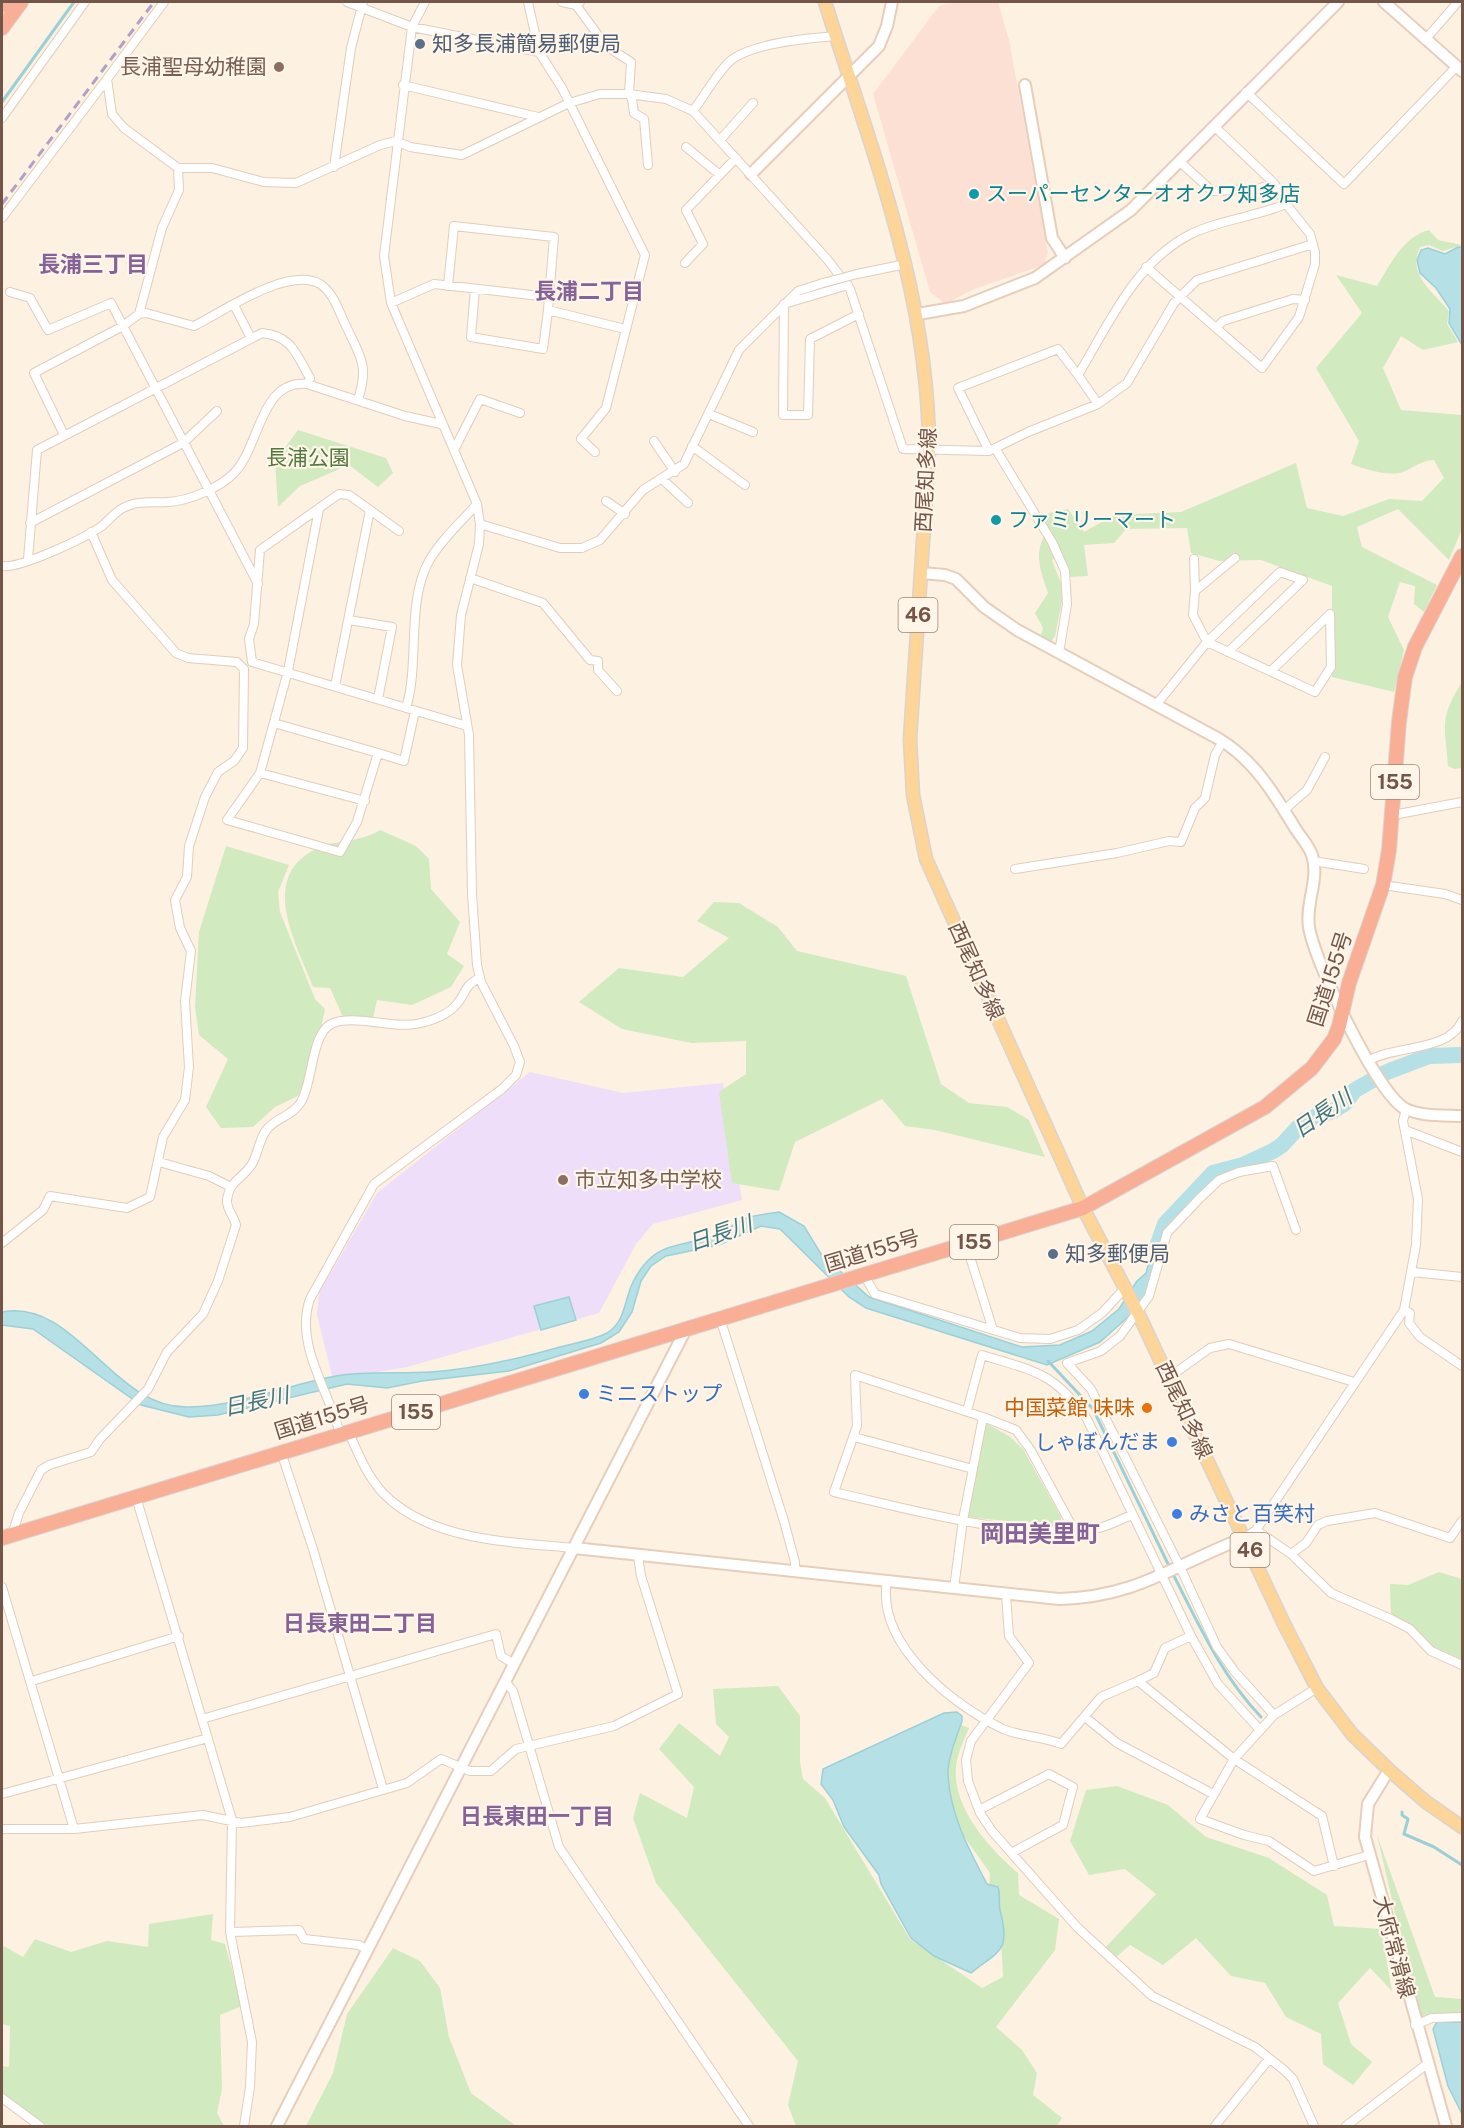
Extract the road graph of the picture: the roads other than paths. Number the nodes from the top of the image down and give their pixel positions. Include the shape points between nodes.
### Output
1 (21, 2) edge
2 (85, 2) edge
3 (164, 2) edge
4 (347, 2) edge
5 (424, 2) edge
6 (528, 2) edge
7 (562, 2) edge
8 (825, 2) edge
9 (892, 2) edge
10 (1338, 2) edge
11 (1384, 2) edge
12 (1458, 2) edge
13 (578, 3) edge
14 (362, 5) edge
15 (412, 27) junction
16 (2, 28) edge
17 (836, 36) junction
18 (1425, 40) junction
19 (539, 52) junction
20 (1460, 68) edge
21 (849, 78) junction
22 (107, 79) junction
23 (403, 85) junction
24 (1025, 85) dead end
25 (1246, 92) junction
26 (629, 94) junction
27 (569, 103) junction
28 (753, 103) dead end
29 (693, 111) junction
30 (538, 117) junction
31 (2, 118) edge
32 (1214, 126) junction
33 (720, 140) junction
34 (396, 141) junction
35 (686, 147) dead end
36 (736, 158) junction
37 (1179, 161) junction
38 (648, 165) dead end
39 (334, 167) junction
40 (178, 168) junction
41 (751, 174) junction
42 (720, 175) junction
43 (1274, 183) junction
44 (1286, 204) junction
45 (2, 218) edge
46 (1313, 244) junction
47 (1065, 258) junction
48 (685, 262) dead end
49 (906, 264) junction
50 (1146, 267) junction
51 (848, 285) junction
52 (448, 286) junction
53 (475, 289) junction
54 (10, 292) dead end
55 (1180, 296) junction
56 (549, 297) junction
57 (1305, 300) junction
58 (391, 303) junction
59 (784, 304) junction
60 (234, 305) junction
61 (548, 310) junction
62 (139, 314) junction
63 (859, 314) junction
64 (918, 314) junction
65 (123, 326) junction
66 (1216, 328) junction
67 (625, 329) junction
68 (251, 339) junction
69 (1078, 375) junction
70 (307, 384) junction
71 (154, 387) junction
72 (358, 400) junction
73 (1098, 404) junction
74 (217, 411) dead end
75 (520, 413) dead end
76 (709, 414) junction
77 (441, 424) junction
78 (753, 432) dead end
79 (64, 435) junction
80 (654, 441) dead end
81 (183, 443) junction
82 (692, 446) junction
83 (992, 449) junction
84 (453, 450) junction
85 (929, 450) junction
86 (595, 452) dead end
87 (675, 472) junction
88 (662, 479) junction
89 (745, 485) dead end
90 (208, 490) junction
91 (606, 501) dead end
92 (688, 503) dead end
93 (477, 504) junction
94 (319, 509) junction
95 (370, 510) junction
96 (625, 514) junction
97 (30, 523) junction
98 (480, 524) junction
99 (399, 531) dead end
100 (91, 532) junction
101 (1462, 556) edge
102 (1235, 558) dead end
103 (28, 559) junction
104 (1194, 559) dead end
105 (2, 566) edge
106 (921, 573) junction
107 (470, 578) junction
108 (259, 585) junction
109 (1195, 591) junction
110 (349, 620) junction
111 (1207, 642) junction
112 (1228, 651) junction
113 (1059, 653) junction
114 (288, 671) junction
115 (1271, 671) junction
116 (335, 686) junction
117 (617, 690) dead end
118 (378, 699) junction
119 (1156, 705) junction
120 (406, 708) junction
121 (414, 711) junction
122 (274, 723) junction
123 (467, 726) junction
124 (1223, 741) junction
125 (378, 753) junction
126 (1325, 758) dead end
127 (260, 773) junction
128 (364, 801) junction
129 (1462, 802) edge
130 (1284, 810) junction
131 (1392, 815) junction
132 (1313, 861) junction
133 (1015, 869) dead end
134 (1364, 869) dead end
135 (1383, 885) junction
136 (1462, 900) edge
137 (479, 978) junction
138 (1342, 1014) junction
139 (1462, 1021) edge
140 (1368, 1061) junction
141 (1406, 1109) junction
142 (1462, 1116) edge
143 (1405, 1130) junction
144 (1462, 1152) edge
145 (159, 1162) junction
146 (230, 1186) junction
147 (1083, 1208) junction
148 (1296, 1230) dead end
149 (2, 1243) edge
150 (966, 1244) junction
151 (1412, 1272) junction
152 (864, 1275) junction
153 (1462, 1277) edge
154 (1125, 1288) junction
155 (1404, 1310) junction
156 (1137, 1312) junction
157 (720, 1318) junction
158 (686, 1329) junction
159 (993, 1330) junction
160 (1462, 1366) edge
161 (1168, 1378) junction
162 (1353, 1382) junction
163 (967, 1411) junction
164 (983, 1417) junction
165 (344, 1434) junction
166 (854, 1437) junction
167 (280, 1452) junction
168 (973, 1469) junction
169 (136, 1497) junction
170 (1132, 1515) junction
171 (963, 1520) junction
172 (1462, 1521) edge
173 (1074, 1530) junction
174 (1256, 1530) junction
175 (7, 1536) edge
176 (1244, 1538) junction
177 (574, 1548) junction
178 (1291, 1554) junction
179 (638, 1556) junction
180 (1178, 1568) junction
181 (795, 1572) junction
182 (1164, 1575) junction
183 (887, 1581) junction
184 (2, 1587) edge
185 (954, 1588) junction
186 (1006, 1594) junction
187 (179, 1636) junction
188 (1191, 1636) junction
189 (514, 1664) junction
190 (1462, 1665) edge
191 (351, 1678) junction
192 (32, 1681) junction
193 (505, 1681) junction
194 (1138, 1681) junction
195 (1317, 1688) junction
196 (1085, 1717) junction
197 (1273, 1717) junction
198 (202, 1719) junction
199 (985, 1719) junction
200 (1262, 1729) junction
201 (208, 1738) junction
202 (529, 1745) junction
203 (1234, 1759) junction
204 (461, 1766) junction
205 (1389, 1770) junction
206 (58, 1779) junction
207 (383, 1789) junction
208 (2, 1794) edge
209 (1213, 1794) junction
210 (979, 1810) junction
211 (232, 1820) junction
212 (1462, 1827) edge
213 (2, 1829) edge
214 (74, 1829) junction
215 (1013, 1852) junction
216 (1369, 1855) junction
217 (1334, 1866) junction
218 (230, 1932) junction
219 (369, 1950) junction
220 (1462, 2017) edge
221 (1415, 2025) junction
222 (1269, 2059) junction
223 (1427, 2064) junction
224 (2, 2098) edge
225 (40, 2127) edge
226 (244, 2127) edge
227 (277, 2127) edge
228 (749, 2127) edge
229 (1215, 2127) edge
230 (1314, 2127) edge
231 (1346, 2127) edge
232 (1446, 2127) edge

1 - 16 highway
2 - 31 street
3 - 22 street
4 - 14 street
5 - 15 street
6 - 19 street
7 - 13 street
8 - 17 main road, 西尾知多線 / 46
9 - 21 street via 879,46
10 - 25 street
11 - 18 street
12 - 18 street
13 - 26 street via 606,45 631,62
14 - 15 street
14 - 39 street via 351,48
15 - 19 street
15 - 23 street
17 - 21 main road, 西尾知多線 / 46
17 - 29 street via 794,39 740,56 730,62
18 - 20 street
19 - 27 street
20 - 25 street via 1344,184
21 - 41 street
21 - 49 main road, 西尾知多線 / 46
22 - 40 street via 112,114 124,128
22 - 45 street
23 - 30 street
23 - 34 street
24 - 47 street via 1053,237
25 - 32 street
26 - 27 street via 600,94
26 - 29 street via 666,99
26 - 38 street via 634,113 644,119
27 - 30 street
27 - 67 street via 645,255
28 - 33 street
29 - 33 street
30 - 34 street via 462,155
32 - 37 street
32 - 43 street
33 - 36 street
34 - 39 street
34 - 58 street via 384,256
35 - 42 street
36 - 41 street
36 - 42 street
37 - 43 street via 1212,191 1258,189
37 - 47 street via 1131,210
39 - 40 street via 296,183 264,182 212,168
40 - 62 street via 179,190 162,228
41 - 51 street
42 - 48 street via 686,210 703,244
43 - 44 street
44 - 46 street via 1310,234
44 - 50 street via 1190,235
46 - 55 street via 1197,280
46 - 57 street via 1315,264
47 - 64 street via 1035,278 964,306
49 - 59 street, bridge via 798,291
49 - 64 main road, 西尾知多線 / 46
50 - 55 street
50 - 69 street
51 - 59 street
51 - 63 street
52 - 53 street
52 - 56 street via 454,226 465,227 554,237
52 - 58 street via 434,284
53 - 56 street
53 - 61 street via 471,337 543,349
54 - 65 street via 30,298 48,330 111,303
55 - 66 street
55 - 73 street via 1127,383
56 - 61 street
57 - 66 street via 1293,299 1223,321
57 - 66 street via 1299,317 1262,368
58 - 77 street
59 - 63 street via 783,415 808,415 810,339
59 - 76 street via 740,350
60 - 62 street via 194,326
60 - 68 street
60 - 72 street via 281,282 301,278 320,284 332,296 362,360 365,377
61 - 67 street
62 - 65 street
63 - 85 street via 903,449
64 - 85 main road, 西尾知多線 / 46 via 929,404
65 - 71 street
65 - 79 street via 34,373
67 - 86 street via 606,408 581,439
68 - 70 street via 262,333 278,335 291,344 310,378
68 - 71 street
69 - 73 street
69 - 83 street via 1058,349 958,388
70 - 72 street
70 - 90 street via 294,383 282,388 240,467
71 - 79 street
71 - 81 street
72 - 77 street
73 - 83 street
74 - 81 street
75 - 84 street via 480,399
76 - 78 street
76 - 82 street
77 - 84 street
79 - 97 street via 36,450
80 - 87 street
81 - 90 street
81 - 97 street
82 - 87 street via 684,464
82 - 89 street
83 - 85 street
83 - 113 street via 1052,542 1065,571 1067,604
84 - 93 street
85 - 106 main road, 西尾知多線 / 46
87 - 88 street
88 - 92 street
88 - 96 street via 643,490
90 - 100 street via 171,502 133,504
90 - 108 street
91 - 96 street
93 - 98 street
93 - 120 street via 438,548 424,571 418,591
94 - 95 street via 339,494 349,495
94 - 108 street via 260,550
94 - 114 street
95 - 99 street
95 - 110 street
96 - 98 street via 600,540 571,549 544,545
97 - 103 street
98 - 107 street
100 - 103 street via 46,555
100 - 145 street via 112,580 176,653 188,658 237,662 244,669 243,747 234,761 218,772 205,797 189,846 187,877 175,900 180,928 191,951 185,1001 189,1067 185,1100 163,1137
101 - 131 highway, 国道155号 / 155 via 1414,647 1405,677
102 - 109 street
103 - 105 street
104 - 109 street
106 - 113 street via 956,579 999,618
106 - 147 main road, 西尾知多線 / 46 via 910,740 913,795 926,859
107 - 117 street via 543,603 590,660 598,661 598,670
107 - 123 street via 461,615 457,665
108 - 114 street via 249,639 252,662
109 - 111 street via 1193,615
110 - 116 street
110 - 118 street via 392,627
111 - 112 street
111 - 112 street via 1280,572 1303,580
111 - 119 street
112 - 115 street
113 - 119 street
114 - 116 street
114 - 122 street
115 - 115 street via 1315,692 1331,667 1330,614
116 - 118 street
118 - 120 street
119 - 124 street
120 - 121 street
121 - 123 street
121 - 125 street via 404,760
122 - 125 street
122 - 127 street
123 - 137 street
124 - 130 street via 1257,769
124 - 133 street via 1215,755 1204,798 1181,842
125 - 128 street
126 - 130 street via 1307,790
127 - 128 street
127 - 128 street via 227,820 340,852
129 - 131 street
130 - 132 street
131 - 135 highway, 国道155号 / 155
132 - 134 street
132 - 138 street via 1309,928
135 - 136 street
135 - 138 highway, 国道155号 / 155
137 - 146 street via 465,987 450,1011 422,1023 394,1026 345,1021 324,1029 300,1104 269,1126 251,1167
137 - 165 street via 519,1056 519,1069 502,1089 386,1173 364,1198 318,1281 305,1314 305,1337
138 - 140 street
138 - 147 highway, 国道155号 / 155 via 1334,1039 1324,1053 1284,1093 1211,1139
139 - 140 street via 1453,1034 1440,1041 1378,1055
140 - 141 street via 1394,1100
141 - 142 street
141 - 143 street
143 - 144 street
143 - 151 street via 1418,1199
145 - 146 street
145 - 149 street via 146,1201 127,1208 50,1196 43,1210
146 - 175 street via 227,1204 236,1225 203,1314 167,1352 148,1389 91,1452 41,1470
147 - 150 highway, 国道155号 / 155
147 - 154 main road, 西尾知多線 / 46
148 - 156 street via 1273,1166 1219,1180 1167,1233 1149,1296
150 - 152 highway, 国道155号 / 155
150 - 159 street
151 - 153 street
151 - 155 street
152 - 157 highway, 国道155号 / 155
152 - 159 street via 875,1294
154 - 156 main road, 西尾知多線 / 46
154 - 159 street via 1102,1313 1078,1330 1050,1339 1020,1338
155 - 160 street via 1410,1312 1409,1323 1420,1337
155 - 162 street
156 - 161 main road, 西尾知多線 / 46
156 - 180 street via 1120,1335 1101,1351 1067,1363 1091,1389
157 - 158 highway, 国道155号 / 155
157 - 181 street via 784,1521
158 - 165 highway, 国道155号 / 155
158 - 177 street
161 - 162 street via 1210,1348 1229,1344
161 - 176 main road, 西尾知多線 / 46
162 - 174 street
163 - 164 street
163 - 166 street via 855,1376
163 - 170 street via 982,1355 1041,1373 1059,1385 1087,1419
164 - 168 street
164 - 173 street via 1016,1430
165 - 167 highway, 国道155号 / 155
165 - 177 street via 382,1492 419,1520 466,1535
166 - 168 street
166 - 171 street via 834,1492
167 - 169 highway, 国道155号 / 155
167 - 191 street
168 - 171 street
169 - 175 highway, 国道155号 / 155
169 - 187 street
170 - 173 street via 1100,1527
170 - 182 street
171 - 173 street
171 - 185 street
172 - 178 street via 1450,1538 1375,1513 1327,1521 1318,1525 1306,1543
174 - 176 street
174 - 178 street
176 - 180 street
176 - 195 main road, 西尾知多線 / 46
177 - 179 street
177 - 189 street
178 - 190 street via 1331,1593 1401,1624 1431,1651
179 - 181 street
179 - 202 street via 678,1694 614,1726
180 - 182 street
180 - 197 street via 1217,1647
181 - 183 street
182 - 186 street via 1130,1589 1090,1598
182 - 188 street
183 - 185 street
183 - 199 street via 886,1611 907,1652 957,1701
184 - 192 street
185 - 186 street
186 - 199 street via 1009,1636 1029,1663
187 - 192 street
187 - 198 street
188 - 194 street via 1165,1648 1154,1673
188 - 200 street via 1218,1684
189 - 191 street via 501,1656 496,1634
189 - 193 street
191 - 198 street
191 - 207 street
192 - 206 street
193 - 202 street via 513,1691
193 - 204 street
194 - 196 street via 1101,1697
194 - 203 street
195 - 197 street
195 - 205 main road, 西尾知多線 / 46 via 1353,1734
196 - 199 street via 1061,1744 1005,1730
196 - 209 street via 1117,1743
197 - 200 street
198 - 201 street
199 - 210 street via 970,1741 966,1760 968,1781
200 - 203 street
201 - 206 street
201 - 211 street
202 - 204 street via 516,1749 491,1771 470,1771
202 - 228 street via 559,1847
203 - 209 street
203 - 217 street via 1322,1816
204 - 207 street via 441,1759 407,1783
204 - 219 street
205 - 212 main road, 西尾知多線 / 46
205 - 216 street, 大府常滑線 via 1366,1812
206 - 208 street
206 - 214 street
207 - 211 street via 290,1817 241,1823
209 - 217 street via 1200,1819 1269,1842 1314,1870
210 - 215 street via 992,1831
210 - 215 street via 1049,1774 1073,1787 1064,1825
211 - 214 street via 203,1815
211 - 218 street
213 - 214 street
215 - 222 street via 1077,1927 1152,1996 1245,2042
216 - 217 street
216 - 221 street, 大府常滑線
218 - 219 street via 299,1930 304,1939 359,1945
218 - 226 street via 252,2042
219 - 227 street
220 - 221 street via 1432,2018
221 - 223 street, 大府常滑線
222 - 229 street
222 - 230 street via 1293,2079
223 - 231 street
223 - 232 street, 大府常滑線
224 - 225 street

